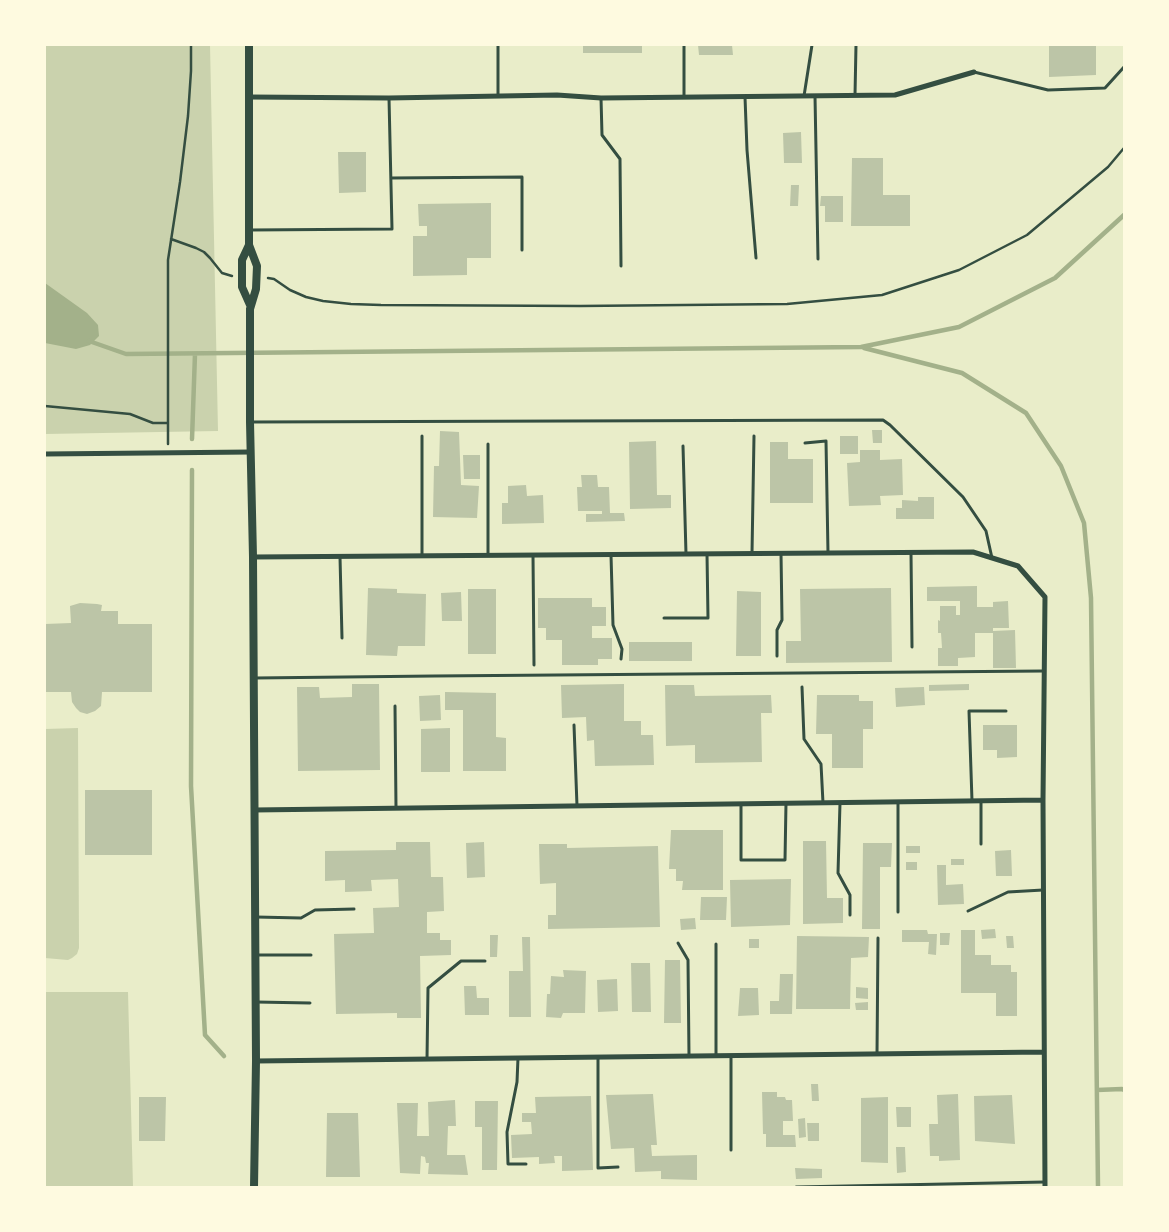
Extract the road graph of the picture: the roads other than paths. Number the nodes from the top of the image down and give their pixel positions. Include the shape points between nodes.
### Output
1 (249, 45) edge
2 (498, 45) edge
3 (684, 45) edge
4 (812, 45) edge
5 (856, 45) edge
6 (1124, 67) edge
7 (974, 72) joint
8 (498, 95) junction
9 (855, 95) junction
10 (804, 96) junction
11 (815, 96) junction
12 (249, 97) junction
13 (684, 97) junction
14 (746, 97) junction
15 (389, 98) junction
16 (601, 98) junction
17 (391, 178) junction
18 (250, 230) junction
19 (250, 245) junction
20 (522, 250) dead end
21 (756, 258) dead end
22 (818, 258) dead end
23 (621, 266) dead end
24 (250, 307) junction
25 (250, 422) junction
26 (422, 436) dead end
27 (754, 436) dead end
28 (806, 443) dead end
29 (488, 444) dead end
30 (683, 446) dead end
31 (251, 452) junction
32 (45, 454) edge
33 (911, 552) junction
34 (752, 553) junction
35 (781, 553) junction
36 (828, 553) junction
37 (611, 554) junction
38 (686, 554) junction
39 (707, 554) junction
40 (422, 555) junction
41 (488, 555) junction
42 (533, 555) junction
43 (253, 556) junction
44 (340, 556) junction
45 (992, 558) junction
46 (664, 618) dead end
47 (342, 638) dead end
48 (912, 647) dead end
49 (777, 656) dead end
50 (621, 659) dead end
51 (534, 665) dead end
52 (1044, 671) junction
53 (254, 678) junction
54 (802, 687) dead end
55 (394, 706) dead end
56 (1006, 711) dead end
57 (574, 725) dead end
58 (1043, 800) junction
59 (972, 801) junction
60 (981, 801) junction
61 (898, 802) junction
62 (823, 803) junction
63 (840, 803) junction
64 (741, 804) junction
65 (786, 804) junction
66 (577, 806) junction
67 (396, 808) junction
68 (254, 810) junction
69 (981, 844) dead end
70 (1043, 890) junction
71 (354, 910) dead end
72 (968, 911) dead end
73 (898, 912) dead end
74 (850, 915) dead end
75 (255, 917) junction
76 (878, 938) dead end
77 (678, 943) dead end
78 (716, 944) dead end
79 (255, 955) junction
80 (310, 955) dead end
81 (485, 962) dead end
82 (256, 1002) junction
83 (310, 1003) dead end
84 (1044, 1052) junction
85 (877, 1054) junction
86 (689, 1056) junction
87 (716, 1056) junction
88 (731, 1056) junction
89 (598, 1057) junction
90 (518, 1058) junction
91 (427, 1059) junction
92 (256, 1061) junction
93 (731, 1150) dead end
94 (526, 1164) dead end
95 (618, 1167) dead end
96 (1045, 1185) edge
97 (254, 1187) edge
98 (796, 1187) edge

1 - 12 street
2 - 8 lane
3 - 13 lane
4 - 10 lane
5 - 9 lane
6 - 7 lane via 1105,88 1096,89 1048,90
7 - 9 street via 895,95
8 - 15 street
8 - 16 street
9 - 11 street
10 - 11 street
10 - 14 street
11 - 22 lane
12 - 15 street
12 - 18 street
13 - 14 street
13 - 16 street
14 - 21 lane
15 - 17 lane
16 - 23 lane via 602,135 620,159
17 - 18 lane via 392,229
17 - 20 lane via 522,177
18 - 19 street
19 - 24 street via 257,266 256,289
19 - 24 street via 242,260 242,287
24 - 25 street
25 - 31 street
25 - 45 lane via 883,420 963,497 986,531
26 - 40 lane
27 - 34 lane
28 - 36 lane via 826,441
29 - 41 lane
30 - 38 lane
31 - 32 street
31 - 43 street
33 - 36 street
33 - 45 street via 973,552
33 - 48 lane
34 - 35 street
34 - 39 street
35 - 36 street
35 - 49 lane via 782,620 777,630
37 - 38 street
37 - 42 street
37 - 50 lane via 613,625 622,649
38 - 39 street
39 - 46 lane via 708,618
40 - 41 street
40 - 44 street
41 - 42 street
42 - 51 lane
43 - 44 street
43 - 53 street
44 - 47 lane
45 - 52 street via 1018,566 1045,597
52 - 53 lane
52 - 58 street
53 - 68 street
54 - 62 lane via 804,739 821,764
55 - 67 lane
56 - 59 lane via 969,711
57 - 66 lane
58 - 60 street
58 - 70 street
59 - 60 street
59 - 61 street
60 - 69 lane
61 - 63 street
61 - 73 lane
62 - 63 street
62 - 65 street
63 - 74 lane via 838,873 850,895
64 - 65 street
64 - 65 lane via 741,860 785,860
64 - 66 street
66 - 67 street
67 - 68 street
68 - 75 street
70 - 72 lane via 1008,892
70 - 84 street
71 - 75 lane via 315,910 301,918
75 - 79 street
76 - 85 lane
77 - 86 lane via 688,960
78 - 87 lane
79 - 80 lane
79 - 82 street
81 - 91 lane via 461,961 428,988
82 - 83 lane
82 - 92 street
84 - 85 street
84 - 96 street
85 - 88 street
86 - 87 street
86 - 89 street
87 - 88 street
88 - 93 lane
89 - 90 street
89 - 95 lane via 598,1168
90 - 91 street
90 - 94 lane via 518,1082 507,1132 508,1164
91 - 92 street
92 - 97 street
96 - 98 lane

